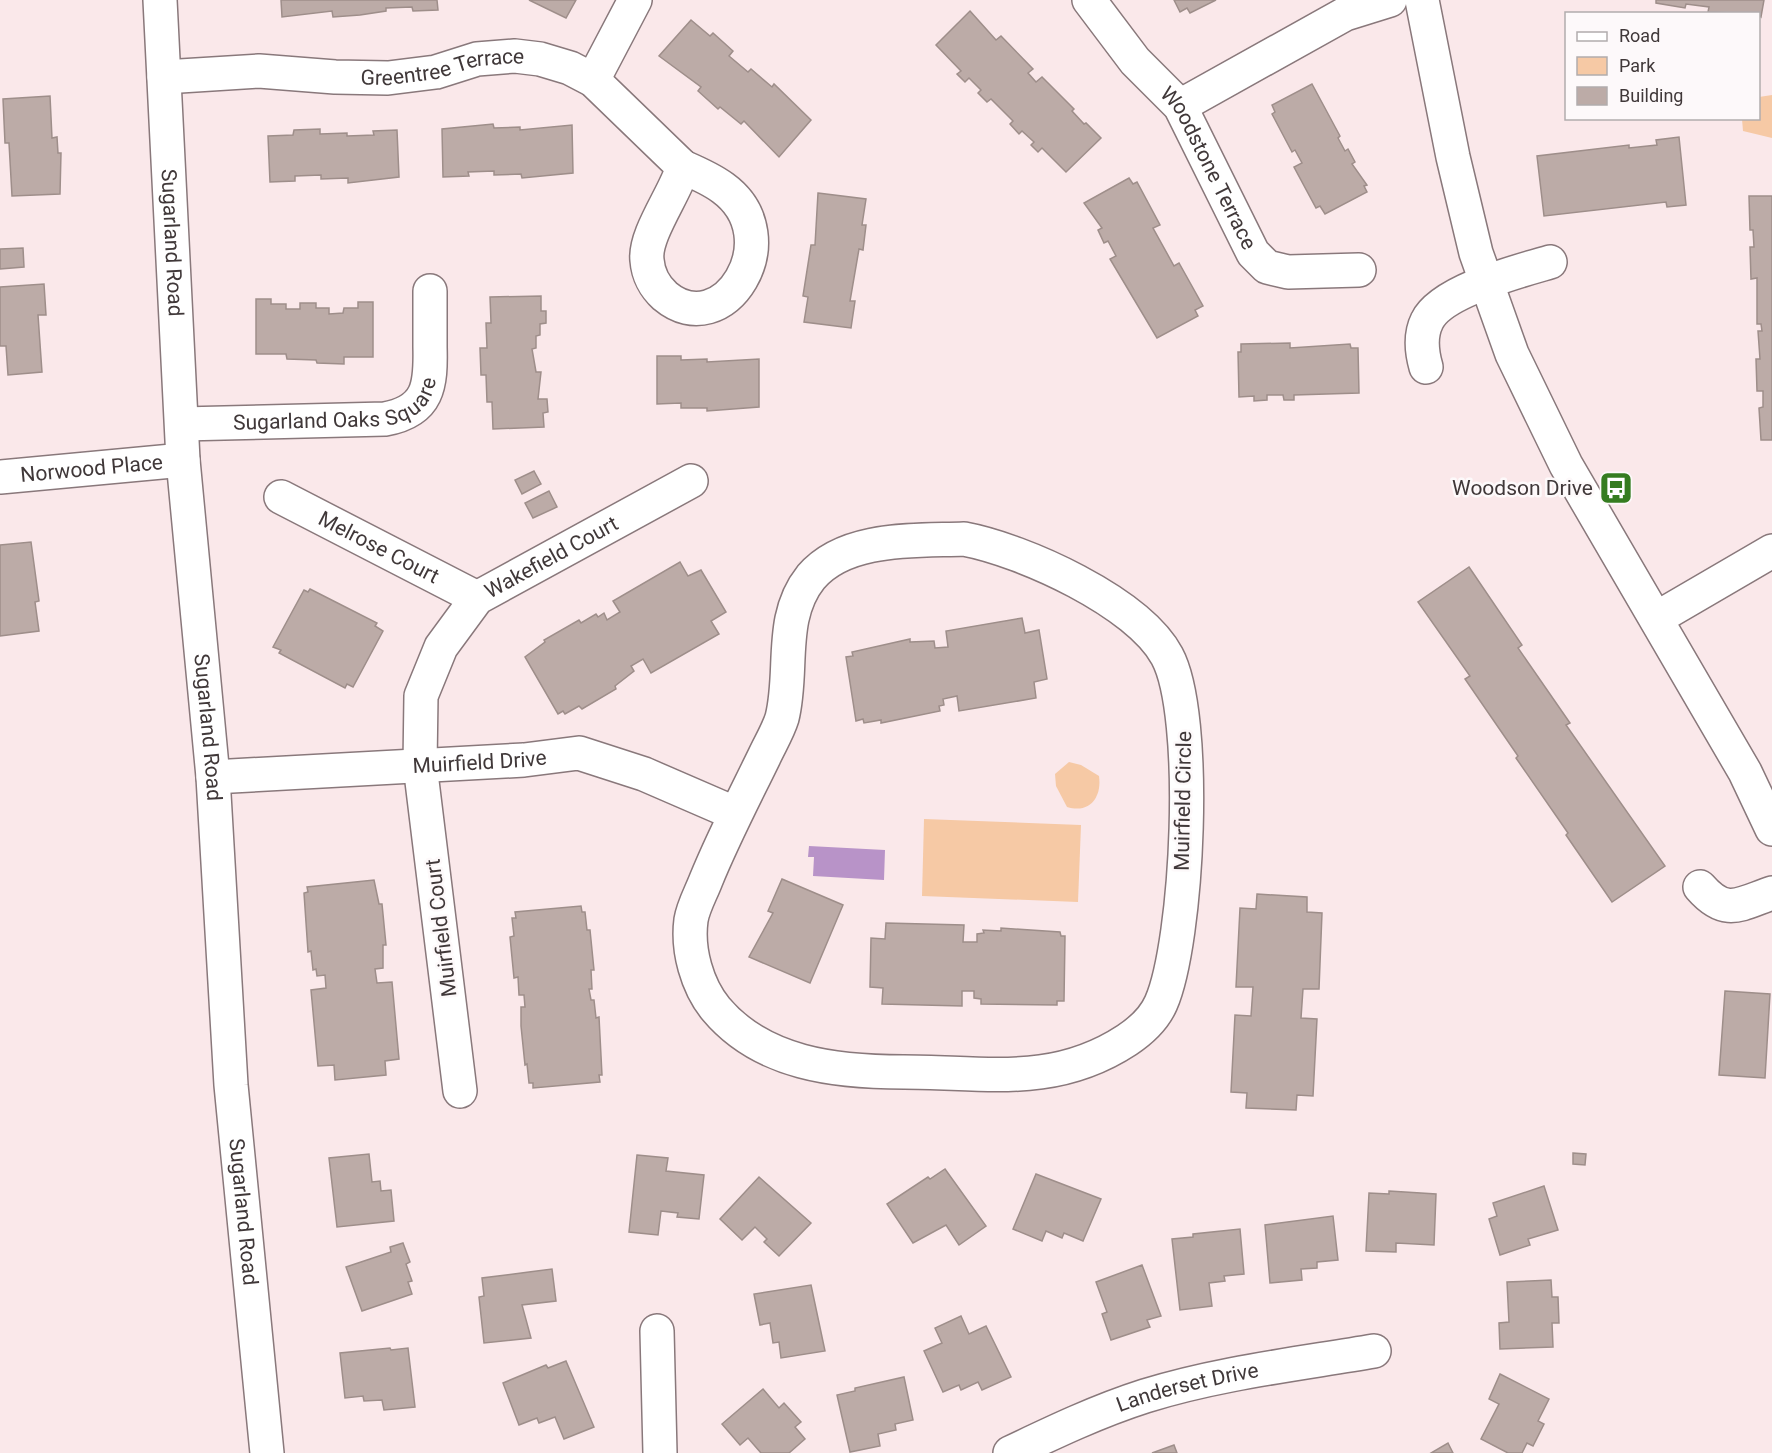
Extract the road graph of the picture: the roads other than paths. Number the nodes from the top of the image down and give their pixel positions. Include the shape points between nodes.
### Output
1 (160, 0) edge
2 (635, 0) edge
3 (1089, 0) edge
4 (1390, 0) edge
5 (1422, 0) edge
6 (165, 77) junction
7 (593, 80) junction
8 (1180, 106) junction
9 (683, 167) dead end
10 (1550, 262) dead end
11 (1359, 270) dead end
12 (1485, 280) junction
13 (429, 291) dead end
14 (1426, 367) dead end
15 (182, 424) junction
16 (183, 460) junction
17 (0, 477) edge
18 (691, 481) dead end
19 (280, 497) dead end
20 (1772, 551) edge
21 (477, 598) junction
22 (1657, 618) junction
23 (420, 765) junction
24 (213, 777) junction
25 (734, 813) junction
26 (1772, 829) edge
27 (1700, 887) dead end
28 (1772, 893) edge
29 (460, 1091) dead end
30 (657, 1331) dead end
31 (1374, 1351) dead end
32 (267, 1453) edge
33 (660, 1453) edge
34 (1010, 1453) edge

1 - 6 street, Sugarland Road
2 - 7 street
3 - 8 street, Woodstone Terrace via 1135,61
4 - 8 street via 1346,14
5 - 12 street via 1453,157
6 - 7 street, Greentree Terrace via 259,71 388,78 436,72 477,59 515,56 560,65
6 - 15 street, Sugarland Road
7 - 9 street, Greentree Terrace
8 - 11 street, Woodstone Terrace via 1253,253 1268,267 1288,272
10 - 12 street
12 - 14 street via 1438,308 1427,320 1423,335
12 - 22 street via 1512,354 1543,421
13 - 15 street, Sugarland Oaks Square via 430,379 425,396 400,416
15 - 16 street, Sugarland Road
16 - 17 street, Norwood Place
16 - 24 street, Sugarland Road
18 - 21 street, Wakefield Court
19 - 21 street, Melrose Court
20 - 22 street
21 - 23 street, Wakefield Court via 441,647 421,696
22 - 26 street via 1745,772
23 - 24 street, Muirfield Drive
23 - 25 street, Muirfield Drive via 579,753 644,774
23 - 29 street, Muirfield Court
24 - 32 street, Sugarland Road via 231,1085
25 - 25 street, Muirfield Circle via 782,717 789,631 797,600 812,577 830,561 863,547 964,539 996,544 1049,567 1132,616 1167,654 1174,676 1184,718 1187,775 1178,935 1162,1001 1151,1021 1119,1045 1072,1068 1032,1075 877,1072 796,1063 743,1035 715,1007 691,953 691,917
27 - 28 street via 1711,900 1729,906 1743,905
30 - 33 street
31 - 34 street, Landerset Drive via 1220,1377 1145,1396 1073,1422

